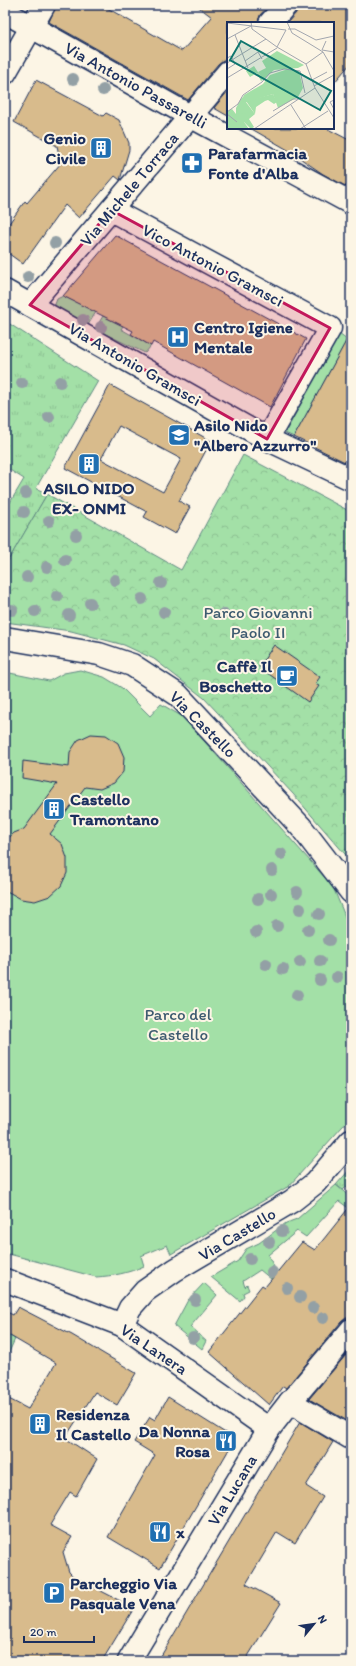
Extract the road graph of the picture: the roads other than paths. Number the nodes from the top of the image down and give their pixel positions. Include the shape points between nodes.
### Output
1 (44, 5) edge
2 (286, 5) edge
3 (5, 12) edge
4 (271, 22) edge
5 (31, 27) junction
6 (5, 73) edge
7 (227, 73) edge
8 (190, 116) junction
9 (351, 203) edge
10 (110, 210) junction
11 (5, 291) edge
12 (30, 305) junction
13 (267, 439) junction
14 (351, 479) edge
15 (5, 638) edge
16 (351, 892) edge
17 (351, 1141) edge
18 (5, 1280) edge
19 (122, 1325) junction
20 (351, 1330) edge
21 (290, 1402) junction
22 (269, 1430) junction
23 (351, 1438) edge
24 (129, 1661) edge

1 - 5 street
2 - 4 street
3 - 5 street, Via Antonio Passarelli
5 - 6 street
5 - 8 street, Via Antonio Passarelli
7 - 8 street, Via Michele Torraca
8 - 9 street, Via Antonio Passarelli
8 - 10 street, Via Michele Torraca
10 - 12 street, Via Michele Torraca
10 - 13 street, Vico Antonio Gramsci via 330,328
11 - 12 street, Via Antonio Gramsci
12 - 13 street, Via Antonio Gramsci
13 - 14 street, Via Antonio Gramsci
15 - 16 street, Via Castello via 99,654 132,665 178,695 301,827
17 - 19 street, Via Castello via 315,1182 292,1201 175,1270 145,1291 130,1308
18 - 19 street, Via Lanera
19 - 22 street, Via Lanera
20 - 21 street, Via Lucana
21 - 22 street, Via Lucana
21 - 23 street
22 - 24 street, Via Lucana

